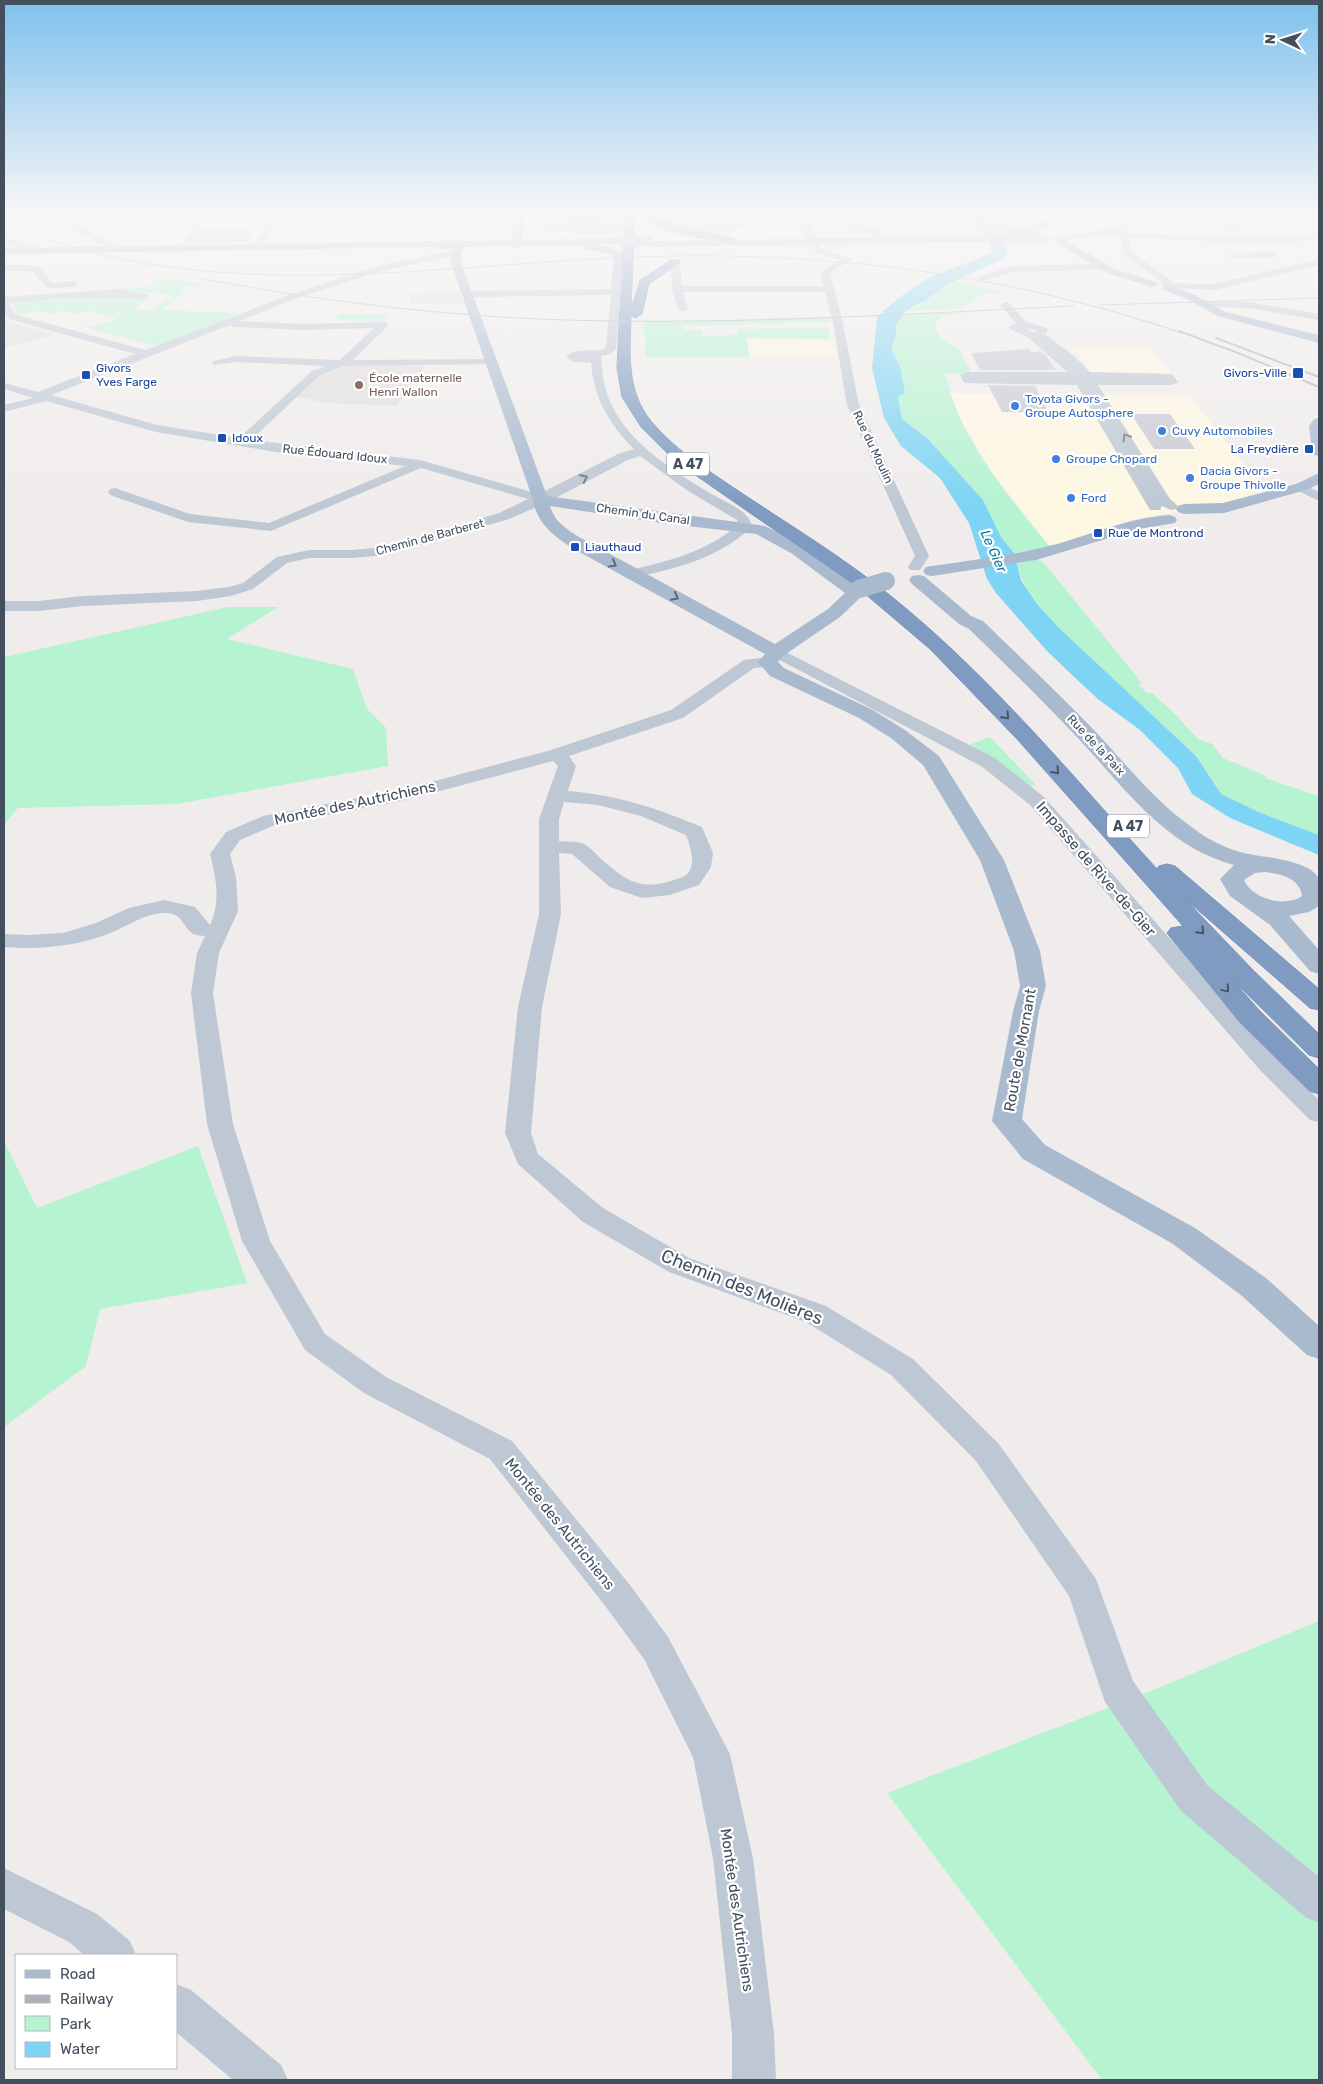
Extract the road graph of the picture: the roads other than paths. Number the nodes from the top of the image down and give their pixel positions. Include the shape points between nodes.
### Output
1 (254, 312) edge
2 (474, 312) edge
3 (615, 312) edge
4 (631, 312) edge
5 (631, 312) edge
6 (835, 312) edge
7 (1012, 312) edge
8 (1219, 312) edge
9 (1291, 312) edge
10 (6, 313) edge
11 (1319, 317) edge
12 (223, 324) junction
13 (187, 338) junction
14 (214, 339) dead end
15 (1319, 339) edge
16 (349, 340) dead end
17 (368, 341) junction
18 (265, 350) joint
19 (147, 354) junction
20 (354, 354) junction
21 (236, 359) junction
22 (491, 362) junction
23 (218, 363) dead end
24 (343, 363) junction
25 (1084, 379) junction
26 (4, 386) edge
27 (44, 396) junction
28 (4, 409) edge
29 (1319, 422) edge
30 (241, 443) junction
31 (641, 451) junction
32 (1319, 452) edge
33 (420, 464) junction
34 (533, 478) junction
35 (1319, 478) edge
36 (497, 486) junction
37 (1301, 488) junction
38 (115, 492) dead end
39 (1319, 498) edge
40 (540, 500) junction
41 (1178, 513) junction
42 (1147, 514) junction
43 (745, 526) junction
44 (632, 574) junction
45 (911, 579) junction
46 (859, 590) junction
47 (4, 606) edge
48 (772, 657) junction
49 (558, 754) junction
50 (557, 796) junction
51 (1109, 831) junction
52 (549, 847) junction
53 (1230, 865) junction
54 (1167, 871) junction
55 (1250, 900) junction
56 (1301, 907) junction
57 (217, 933) junction
58 (1295, 937) junction
59 (4, 940) edge
60 (1319, 966) edge
61 (1319, 1002) edge
62 (1319, 1024) edge
63 (1319, 1049) edge
64 (1319, 1085) edge
65 (1319, 1114) edge
66 (1319, 1346) edge
67 (4, 1888) edge
68 (1319, 1903) edge
69 (115, 1954) edge
70 (178, 2007) edge
71 (266, 2080) edge
72 (754, 2080) edge

1 - 12 street
2 - 22 main road
3 - 31 street via 611,349 595,357 601,396 608,410
4 -> 51 highway, A 47 via 623,368 625,383 636,410 658,439 711,480 863,583 937,645 990,698
5 - 54 highway, A 47 via 635,383 654,419 674,440 775,512 857,564 936,628 1030,720
6 - 45 street, Rue du Moulin via 853,406 922,556
7 - 25 street via 1024,325 1041,328 1040,335 1071,359
8 - 15 main road
9 - 11 street
10 - 19 street via 62,332
12 - 13 street
12 - 17 street via 383,325
13 - 14 street
13 - 19 street
16 - 17 street
17 - 20 street
18 - 20 street
18 - 21 street via 238,354
19 - 27 street
20 - 24 street
21 - 23 street
21 - 24 street
22 - 24 street
22 - 34 main road
24 - 30 street via 316,373
25 - 25 street via 1172,382 1168,376
25 - 25 street via 966,375 968,381
41 -> 25 street via 1165,502
25 - 42 street via 1154,502
26 - 27 street, Rue Édouard Idoux
27 - 28 street
27 - 30 street, Rue Édouard Idoux via 156,428
29 - 32 main road via 1316,433
30 - 33 street, Rue Édouard Idoux
40 -> 31 street, Chemin de Barberet
31 - 43 street via 744,518
33 - 36 street, Rue Édouard Idoux
33 - 38 street via 271,527 188,518
34 - 36 street via 516,485
34 - 40 main road
35 - 37 main road
36 - 40 street, Rue Édouard Idoux
37 - 39 street
37 - 41 main road via 1224,508
40 - 43 main road, Chemin du Canal via 662,518
40 -> 44 main road via 549,522 560,533
40 - 47 street, Chemin de Barberet via 504,516 386,551 309,554 282,560 248,586 231,591 197,596
41 - 42 main road
41 - 42 main road
42 - 45 main road via 1088,541
43 - 44 street via 715,550
43 - 46 main road, Chemin du Canal via 771,533
44 -> 48 main road
45 - 46 main road
45 - 53 main road, Rue de la Paix via 965,620 976,624 1157,810
46 - 48 main road via 834,614
48 - 49 street, Montée des Autrichiens via 750,664 677,714
48 - 65 street, Impasse de Rive-de-Gier via 988,762 1038,801 1269,1065
48 - 66 main road, Route de Mornant via 777,672 866,714 931,760 992,860 1027,951 1033,986 1007,1121 1034,1152 1184,1236 1254,1287
49 - 50 street, Chemin des Molières via 567,766
49 - 57 street, Montée des Autrichiens via 402,795 270,820 233,836 220,854 226,877 227,911
50 - 52 street, Chemin des Molières via 549,819
50 - 52 street via 599,799 640,809 695,831 703,853 702,867 692,881 670,889 642,892 617,883 577,848
51 -> 63 highway, A 47 via 1244,976
51 -> 64 highway via 1111,845 1248,1016
52 - 68 street, Chemin des Molières via 550,914 530,1007 518,1134 527,1158 593,1214 679,1265 816,1314 902,1367 987,1452 1084,1590 1118,1690 1194,1798
53 - 55 main road via 1234,886
53 - 56 main road via 1242,868 1262,865 1297,872 1313,885 1316,892 1314,898
54 - 61 highway
54 - 62 highway, A 47 via 1251,960
55 - 56 main road via 1277,908
55 - 58 main road via 1272,914
56 - 58 main road via 1296,914
57 - 59 street via 201,929 188,912 164,906 64,939
57 - 72 street, Montée des Autrichiens via 208,953 202,993 220,1124 256,1241 315,1342 374,1385 501,1450 656,1648 711,1754 733,1858 753,2034
58 - 60 main road
67 - 69 street via 83,1928
70 - 71 street

